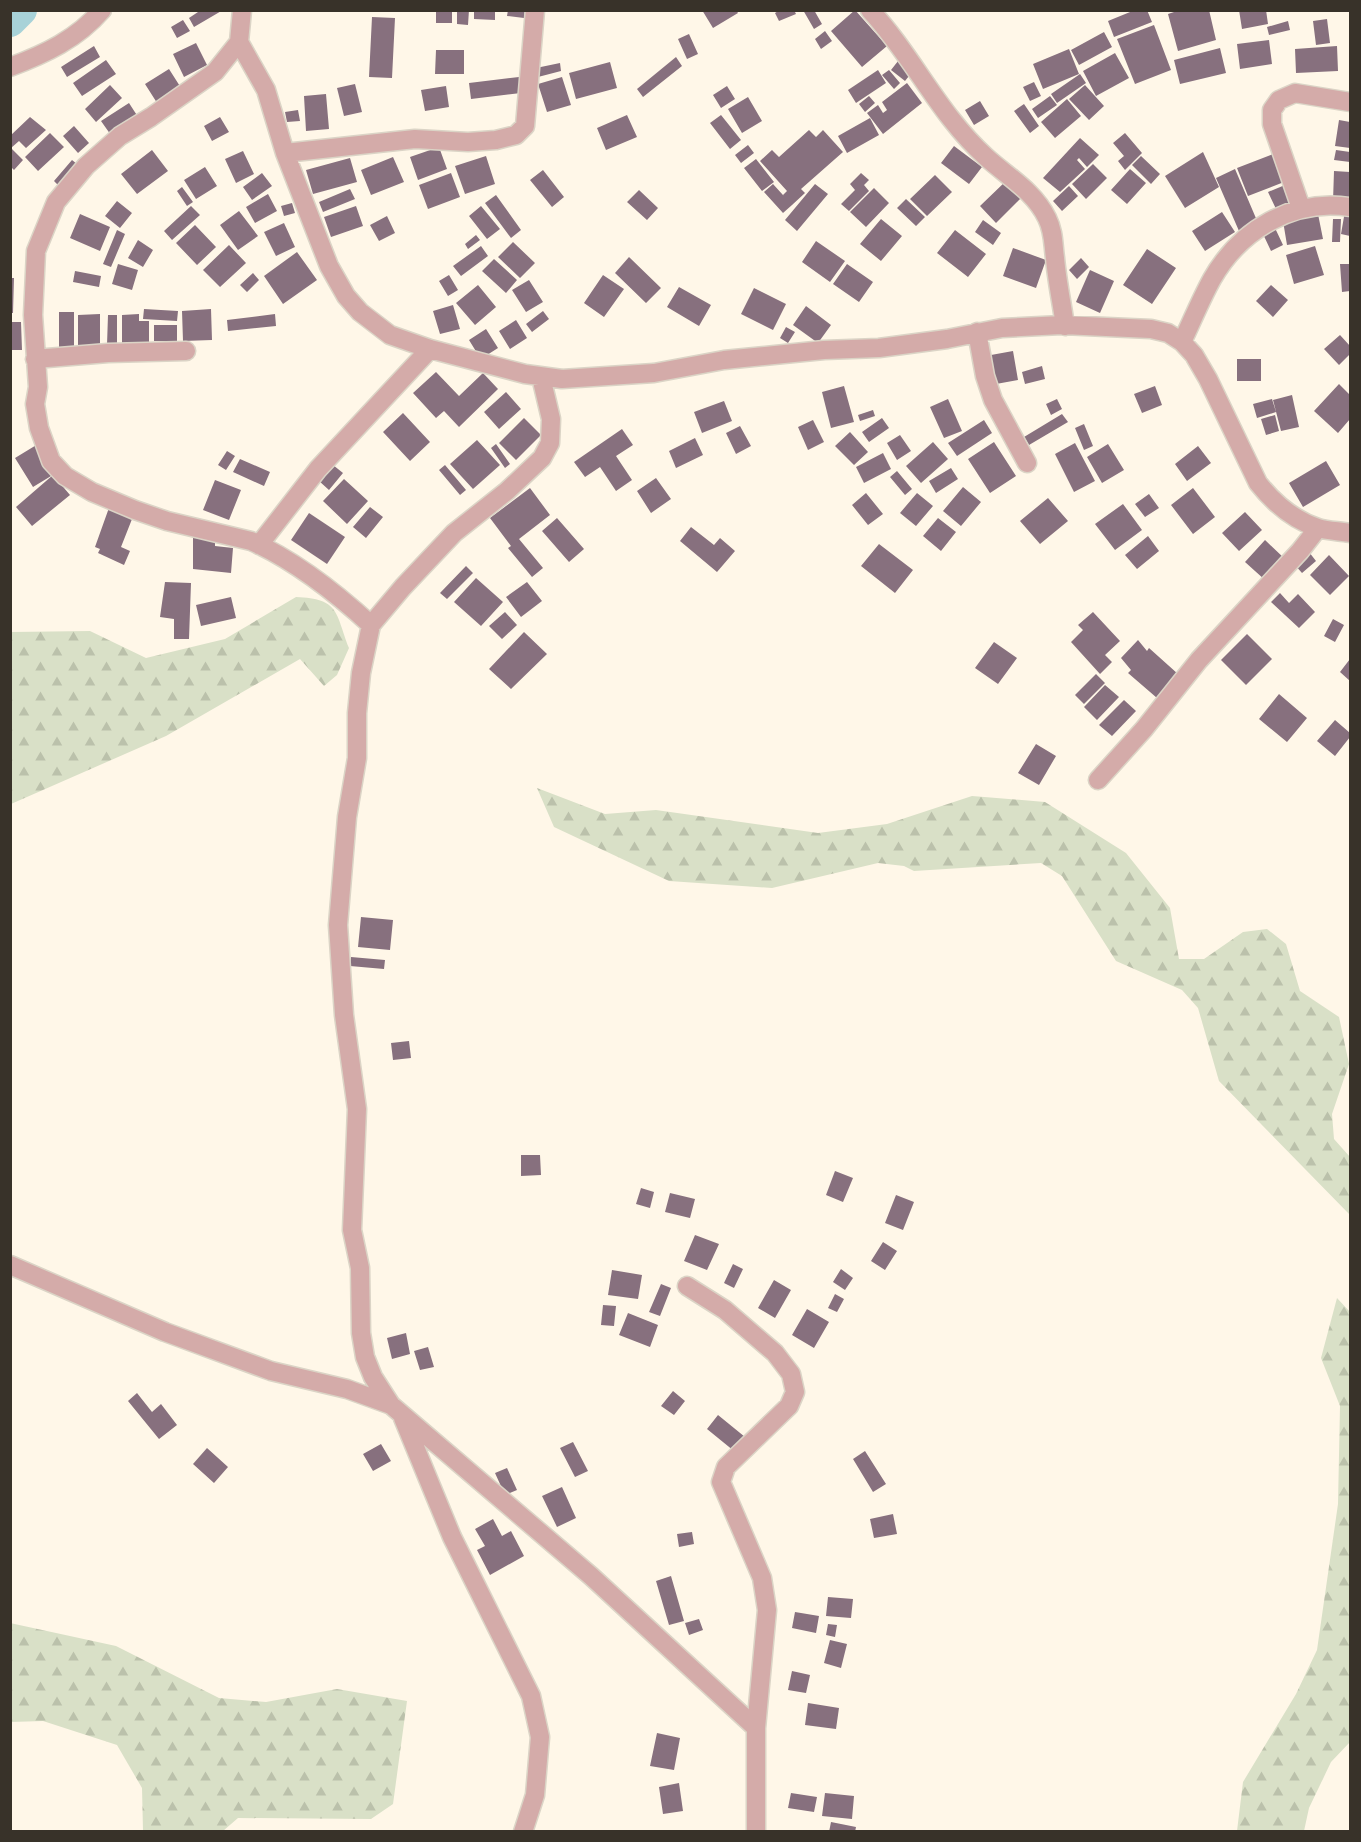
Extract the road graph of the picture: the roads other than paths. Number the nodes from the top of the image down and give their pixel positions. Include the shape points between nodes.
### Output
1 (102, 10) edge
2 (242, 10) edge
3 (535, 10) edge
4 (870, 10) edge
5 (239, 42) junction
6 (10, 67) edge
7 (1350, 102) edge
8 (285, 153) junction
9 (1350, 207) edge
10 (1301, 208) junction
11 (1065, 327) junction
12 (977, 332) junction
13 (1182, 342) junction
14 (430, 349) junction
15 (186, 351) dead end
16 (35, 359) junction
17 (541, 377) junction
18 (1027, 463) dead end
19 (1318, 528) junction
20 (1350, 533) edge
21 (259, 545) junction
22 (371, 625) junction
23 (1098, 780) dead end
24 (10, 1265) edge
25 (687, 1286) dead end
26 (396, 1409) junction
27 (756, 1728) junction
28 (523, 1832) edge
29 (756, 1832) edge

1 - 6 street via 88,26 56,48
2 - 5 street
3 - 8 street via 525,126 516,135 468,142 415,139
4 - 11 street via 890,32 947,116 985,156 1036,200 1047,217 1054,234
5 - 8 street via 266,90
5 - 16 street via 215,72 120,136 86,166 56,202 36,251
7 - 10 street via 1295,93 1279,100 1272,110 1272,124
8 - 14 street via 329,266 346,296 390,335
9 - 10 street
10 - 13 street via 1274,218 1228,254 1211,280
11 - 12 street
11 - 13 street via 1151,329
12 - 17 street via 879,348 724,360 654,373
12 - 18 street via 993,400
13 - 19 street via 1208,379 1258,483 1282,508
14 - 17 street
14 - 21 street via 318,469
15 - 16 street
16 - 21 street via 39,428 51,461 65,476 135,510
17 - 22 street via 551,418 550,443 542,458 454,533
19 - 20 street
19 - 23 street
21 - 22 street via 304,570
22 - 26 street via 361,673 357,758 347,817 338,925 344,1015 357,1109 352,1230 360,1268 361,1333 364,1357
24 - 26 street via 186,1340 271,1371 347,1389
25 - 27 street via 725,1310 775,1353 791,1374 795,1392 789,1406 726,1467 721,1482 762,1578 767,1610
26 - 27 street via 591,1576
26 - 28 street via 452,1537 531,1696 540,1737 535,1795
27 - 29 street

